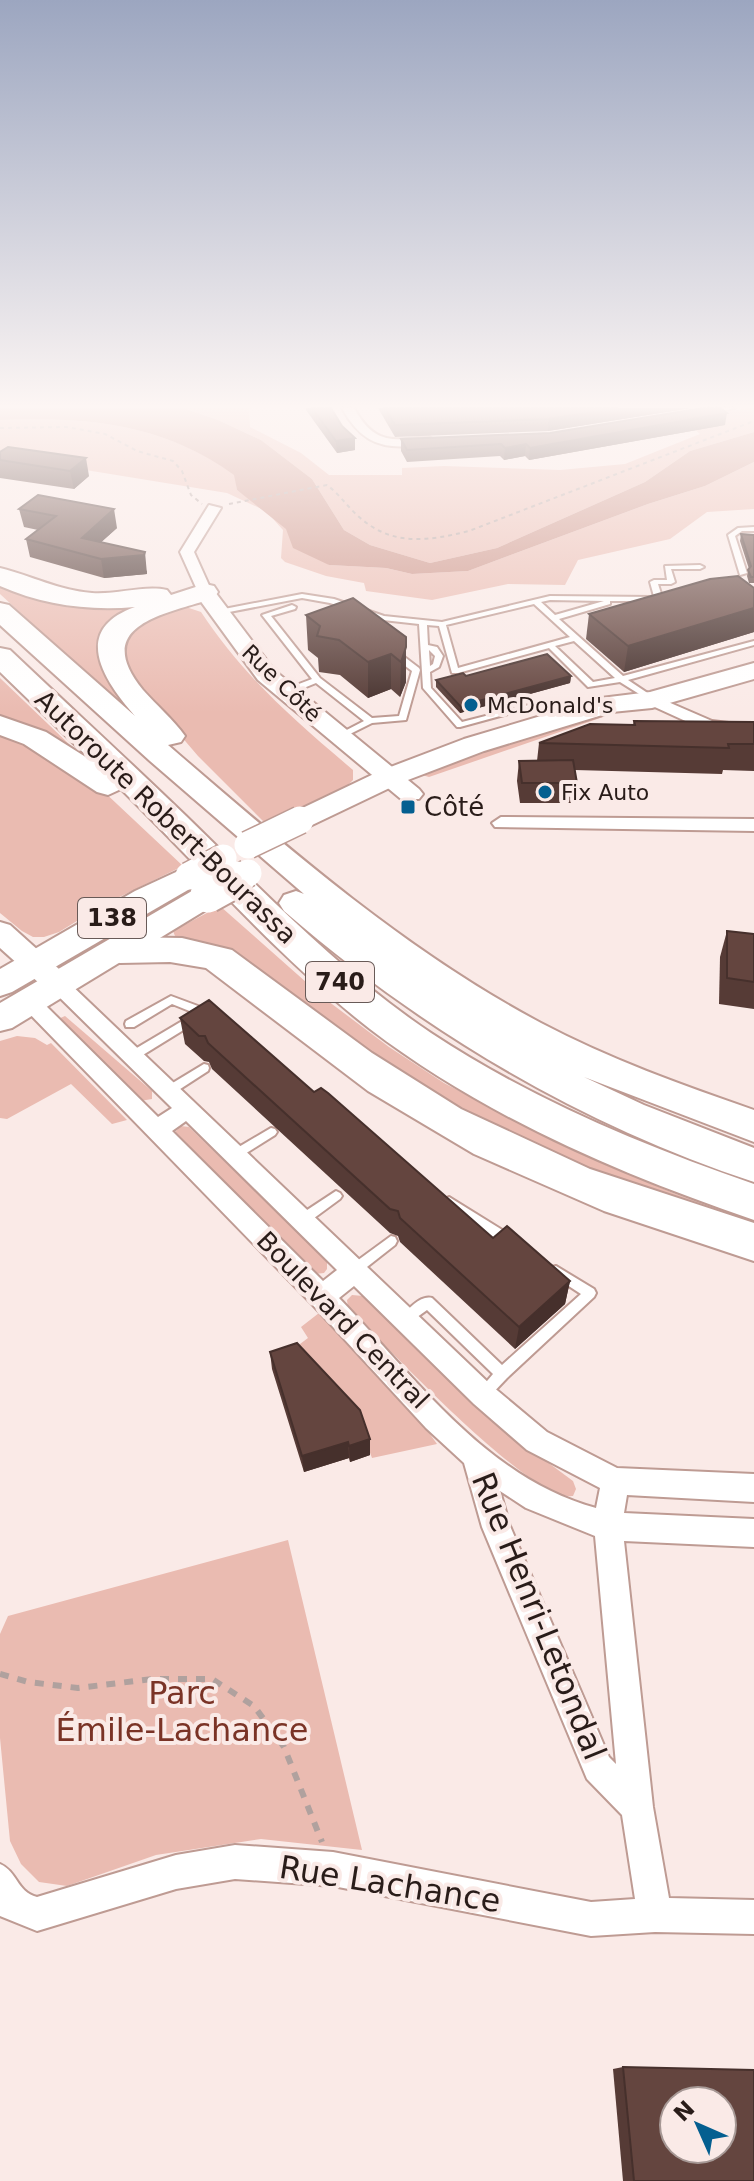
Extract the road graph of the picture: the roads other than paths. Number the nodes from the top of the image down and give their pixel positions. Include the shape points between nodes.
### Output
1 (213, 510) edge
2 (754, 529) edge
3 (700, 567) dead end
4 (743, 573) dead end
5 (0, 576) edge
6 (617, 599) junction
7 (659, 600) junction
8 (670, 600) edge
9 (212, 602) junction
10 (536, 602) junction
11 (292, 607) dead end
12 (0, 611) edge
13 (554, 618) junction
14 (423, 622) junction
15 (442, 624) junction
16 (587, 631) edge
17 (574, 637) junction
18 (754, 643) edge
19 (550, 645) junction
20 (424, 646) junction
21 (392, 653) edge
22 (0, 656) edge
23 (426, 671) junction
24 (754, 671) edge
25 (619, 677) junction
26 (317, 680) junction
27 (286, 692) junction
28 (652, 700) junction
29 (529, 707) dead end
30 (370, 721) junction
31 (0, 725) edge
32 (754, 731) edge
33 (340, 737) junction
34 (400, 786) junction
35 (232, 816) junction
36 (173, 822) junction
37 (501, 823) dead end
38 (754, 825) edge
39 (244, 865) junction
40 (199, 885) junction
41 (0, 932) edge
42 (120, 950) junction
43 (48, 973) junction
44 (9, 985) edge
45 (202, 1012) junction
46 (0, 1019) edge
47 (218, 1020) edge
48 (130, 1024) dead end
49 (134, 1055) junction
50 (204, 1068) dead end
51 (170, 1090) junction
52 (189, 1108) junction
53 (754, 1126) edge
54 (155, 1130) junction
55 (271, 1132) dead end
56 (236, 1154) junction
57 (754, 1165) edge
58 (438, 1194) edge
59 (336, 1196) dead end
60 (754, 1202) edge
61 (302, 1220) junction
62 (391, 1241) dead end
63 (754, 1242) edge
64 (523, 1250) edge
65 (549, 1267) edge
66 (354, 1271) junction
67 (322, 1297) junction
68 (406, 1319) junction
69 (502, 1374) junction
70 (483, 1395) junction
71 (476, 1458) junction
72 (615, 1481) junction
73 (754, 1488) edge
74 (608, 1524) junction
75 (754, 1533) edge
76 (637, 1807) junction
77 (0, 1881) edge
78 (655, 1915) junction
79 (754, 1917) edge

1 - 9 street, Rue Côté via 185,553
2 - 4 lane via 731,535
3 - 7 lane via 667,567 671,582 654,582
5 - 9 highway via 50,596 87,602 181,591
6 - 7 lane
6 - 10 lane
6 - 13 lane
7 - 8 lane
9 - 14 lane via 302,596 383,618
9 - 27 street, Rue Côté via 249,656
9 - 35 highway via 128,619 112,636 108,652 124,681
10 - 13 lane
10 - 15 lane
11 - 26 lane via 266,615
12 - 35 highway, Autoroute Robert-Bourassa / 740
13 - 17 lane
14 - 15 lane
14 - 20 lane
15 - 19 lane via 455,671
16 - 17 lane
17 - 19 lane
17 - 25 lane
18 - 25 lane
19 - 25 lane via 591,685
20 - 23 lane
20 - 23 lane via 439,656
21 - 30 lane via 416,670 403,718
22 - 36 highway, Autoroute Robert-Bourassa / 740
23 - 29 lane via 427,688 460,725
24 - 28 main road, 138
25 - 28 lane
26 - 27 lane
26 - 30 lane
27 - 33 street, Rue Côté
28 - 32 street via 709,726
28 - 34 main road, 138 via 610,704 474,745
30 - 33 lane
31 - 36 highway via 35,738 137,808
33 - 34 street, Rue Côté
34 - 39 main road, 138
35 - 53 highway, Autoroute Robert-Bourassa / 740 via 399,951 501,1017 596,1065
36 - 60 highway, Autoroute Robert-Bourassa / 740 via 294,942 415,1042 574,1131
37 - 38 street
39 - 40 main road, 138, bridge
39 - 57 highway via 383,976 499,1052 672,1135
40 - 42 main road, 138
40 - 43 main road, 138
41 - 43 street, Boulevard Central
42 - 43 main road, 138
42 - 63 highway via 192,951 219,959 395,1088 461,1128 611,1196
43 - 44 main road, 138
43 - 49 street, Boulevard Central
44 - 46 main road, 138
44 - 54 street, Boulevard Central
45 - 47 lane
45 - 48 lane via 171,1000
45 - 49 lane
49 - 51 street, Boulevard Central
50 - 51 lane
51 - 52 street, Boulevard Central
52 - 54 street
52 - 56 street, Boulevard Central
54 - 67 street, Boulevard Central
55 - 56 lane
56 - 61 street, Boulevard Central
58 - 64 lane
59 - 61 lane
61 - 66 street, Boulevard Central
62 - 66 lane
65 - 69 lane via 590,1293
66 - 67 street
66 - 68 street, Boulevard Central
67 - 71 street, Boulevard Central
68 - 69 lane via 428,1302
68 - 70 street, Boulevard Central
69 - 70 lane
70 - 72 street, Boulevard Central via 537,1441
71 - 74 street, Boulevard Central via 572,1515
71 - 76 street, Rue Henri-Letondal via 496,1527 598,1768
72 - 73 street, Boulevard Central
72 - 74 street, Rue Henri-Letondal
74 - 75 street, Boulevard Central
74 - 76 street, Rue Henri-Letondal
76 - 78 street, Rue Henri-Letondal
77 - 78 street, Rue Lachance via 15,1908 37,1914 176,1872 235,1862 333,1869 591,1919
78 - 79 street, Rue Lachance

